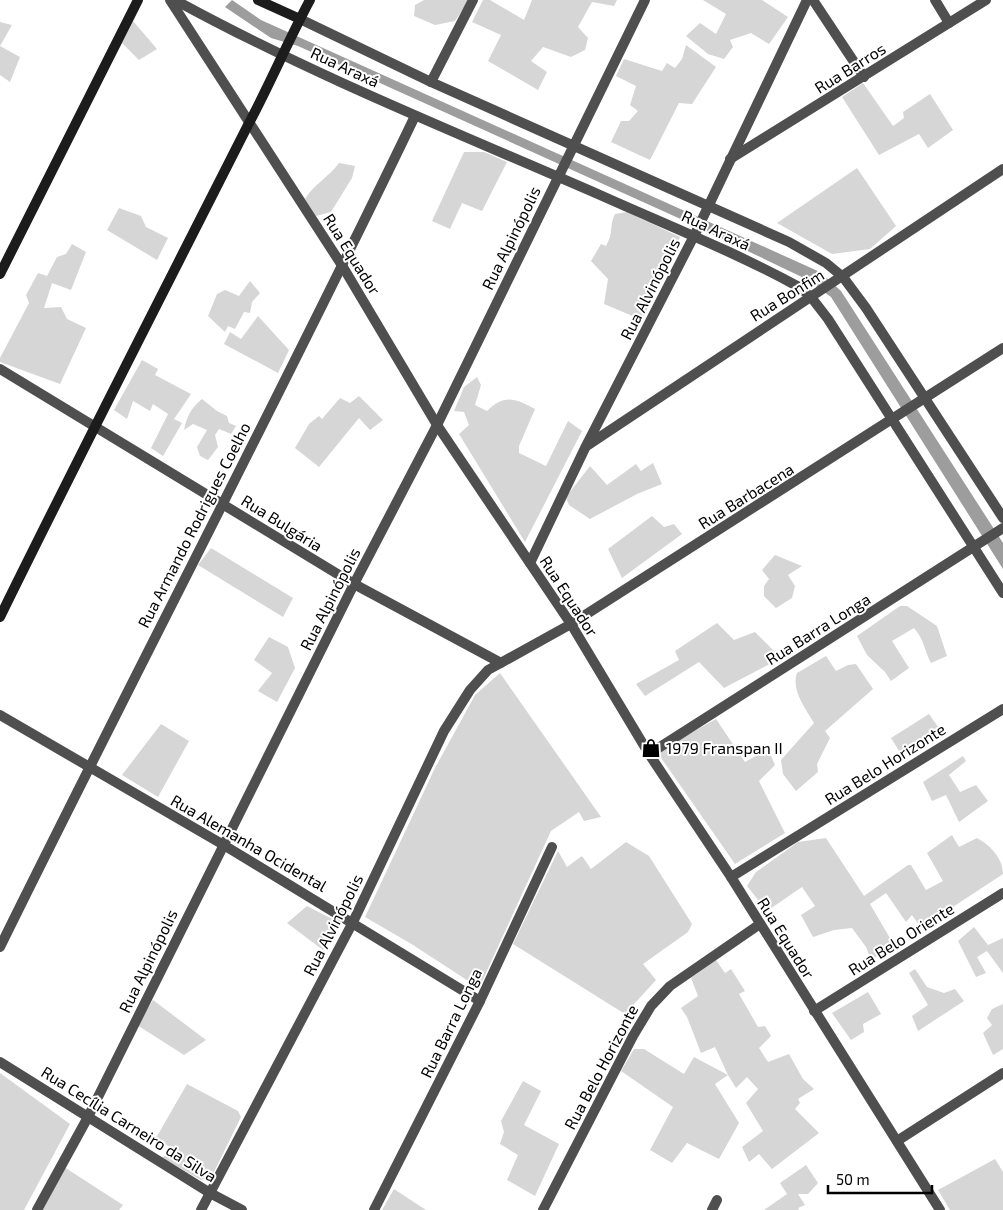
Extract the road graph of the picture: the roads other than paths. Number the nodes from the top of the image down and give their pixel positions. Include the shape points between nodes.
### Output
1 (138, 0) edge
2 (170, 0) edge
3 (175, 0) edge
4 (258, 0) edge
5 (310, 0) edge
6 (474, 0) edge
7 (645, 0) edge
8 (807, 0) edge
9 (813, 0) edge
10 (935, 0) edge
11 (986, 0) edge
12 (300, 19) junction
13 (949, 23) junction
14 (282, 54) junction
15 (864, 77) junction
16 (431, 82) junction
17 (415, 116) junction
18 (250, 122) junction
19 (572, 149) junction
20 (729, 160) junction
21 (1003, 169) edge
22 (560, 173) junction
23 (706, 210) junction
24 (695, 234) junction
25 (342, 267) junction
26 (0, 274) edge
27 (841, 278) junction
28 (814, 295) junction
29 (1003, 348) edge
30 (0, 369) edge
31 (924, 400) junction
32 (897, 418) junction
33 (438, 425) junction
34 (93, 426) junction
35 (586, 446) junction
36 (222, 503) junction
37 (1002, 525) edge
38 (977, 544) junction
39 (530, 563) junction
40 (354, 584) junction
41 (1003, 593) edge
42 (0, 617) edge
43 (570, 624) junction
44 (501, 663) junction
45 (1003, 709) edge
46 (0, 715) edge
47 (649, 754) junction
48 (89, 767) junction
49 (222, 844) junction
50 (552, 847) dead end
51 (732, 877) junction
52 (1003, 893) edge
53 (353, 922) junction
54 (760, 924) junction
55 (0, 947) edge
56 (480, 1001) junction
57 (814, 1011) junction
58 (0, 1062) edge
59 (1003, 1073) edge
60 (88, 1117) junction
61 (897, 1141) junction
62 (210, 1193) junction
63 (717, 1200) dead end
64 (37, 1210) edge
65 (201, 1210) edge
66 (242, 1210) edge
67 (374, 1210) edge
68 (543, 1210) edge
69 (712, 1210) edge
70 (940, 1210) edge

1 - 26 main road
2 - 18 street, Rua Equador
3 - 14 street, Rua Araxá
4 - 12 main road
5 - 12 main road
6 - 16 street
7 - 19 street, Rua Alpinópolis
8 - 20 street, Rua Alvinópolis
9 - 15 street
10 - 13 street
11 - 13 street, Rua Barros
12 - 14 main road
12 - 16 street, Rua Araxá
13 - 15 street, Rua Barros
14 - 17 street, Rua Araxá
14 - 18 main road
15 - 20 street, Rua Barros
16 - 19 street, Rua Araxá
17 - 22 street, Rua Araxá
17 - 25 street, Rua Armando Rodrigues Coelho
18 - 25 street, Rua Equador
18 - 34 main road
19 - 22 street, Rua Alpinópolis
19 - 23 street, Rua Araxá
20 - 23 street, Rua Alvinópolis
21 - 27 street, Rua Bonfim
22 - 24 street, Rua Araxá
22 - 33 street, Rua Alpinópolis
23 - 24 street, Rua Alvinópolis
23 - 27 street, Rua Araxá via 789,242 826,263
24 - 28 street, Rua Araxá
24 - 35 street, Rua Alvinópolis
25 - 33 street, Rua Equador
25 - 36 street, Rua Armando Rodrigues Coelho
27 - 28 street, Rua Bonfim
27 - 31 street, Rua Araxá
28 - 32 street, Rua Araxá
28 - 35 street, Rua Bonfim
29 - 31 street, Rua Barbacena
30 - 34 street, Rua Bulgária
31 - 32 street, Rua Barbacena
31 - 37 street, Rua Araxá
32 - 38 street, Rua Araxá
32 - 43 street, Rua Barbacena
33 - 39 street, Rua Equador
33 - 40 street, Rua Alpinópolis
34 - 36 street, Rua Bulgária
34 - 42 main road
35 - 39 street, Rua Alvinópolis
36 - 40 street, Rua Bulgária
36 - 48 street, Rua Armando Rodrigues Coelho
37 - 38 street, Rua Barra Longa
38 - 41 street, Rua Araxá
38 - 47 street, Rua Barra Longa
39 - 43 street, Rua Equador
40 - 44 street, Rua Bulgária
40 - 49 street, Rua Alpinópolis
43 - 44 street, Rua Barbacena
43 - 47 street, Rua Equador
44 - 53 street, Rua Alvinópolis via 488,670 470,690 444,731
45 - 51 street, Rua Belo Horizonte
46 - 48 street, Rua Alemanha Ocidental
47 - 51 street, Rua Equador
48 - 49 street, Rua Alemanha Ocidental
48 - 55 street, Rua Armando Rodrigues Coelho
49 - 53 street, Rua Alemanha Ocidental
49 - 60 street, Rua Alpinópolis
50 - 56 street, Rua Barra Longa
51 - 54 street, Rua Equador
52 - 57 street, Rua Belo Oriente
53 - 56 street, Rua Alemanha Ocidental
53 - 62 street, Rua Alvinópolis
54 - 57 street, Rua Equador
54 - 68 street, Rua Belo Horizonte via 670,986 651,1006
56 - 67 street, Rua Barra Longa
57 - 61 street, Rua Equador
58 - 60 street, Rua Cecília Carneiro da Silva
59 - 61 street
60 - 62 street, Rua Cecília Carneiro da Silva
60 - 64 street, Rua Alpinópolis
61 - 70 street, Rua Equador
62 - 65 street, Rua Alvinópolis
62 - 66 street, Rua Cecília Carneiro da Silva
63 - 69 street

